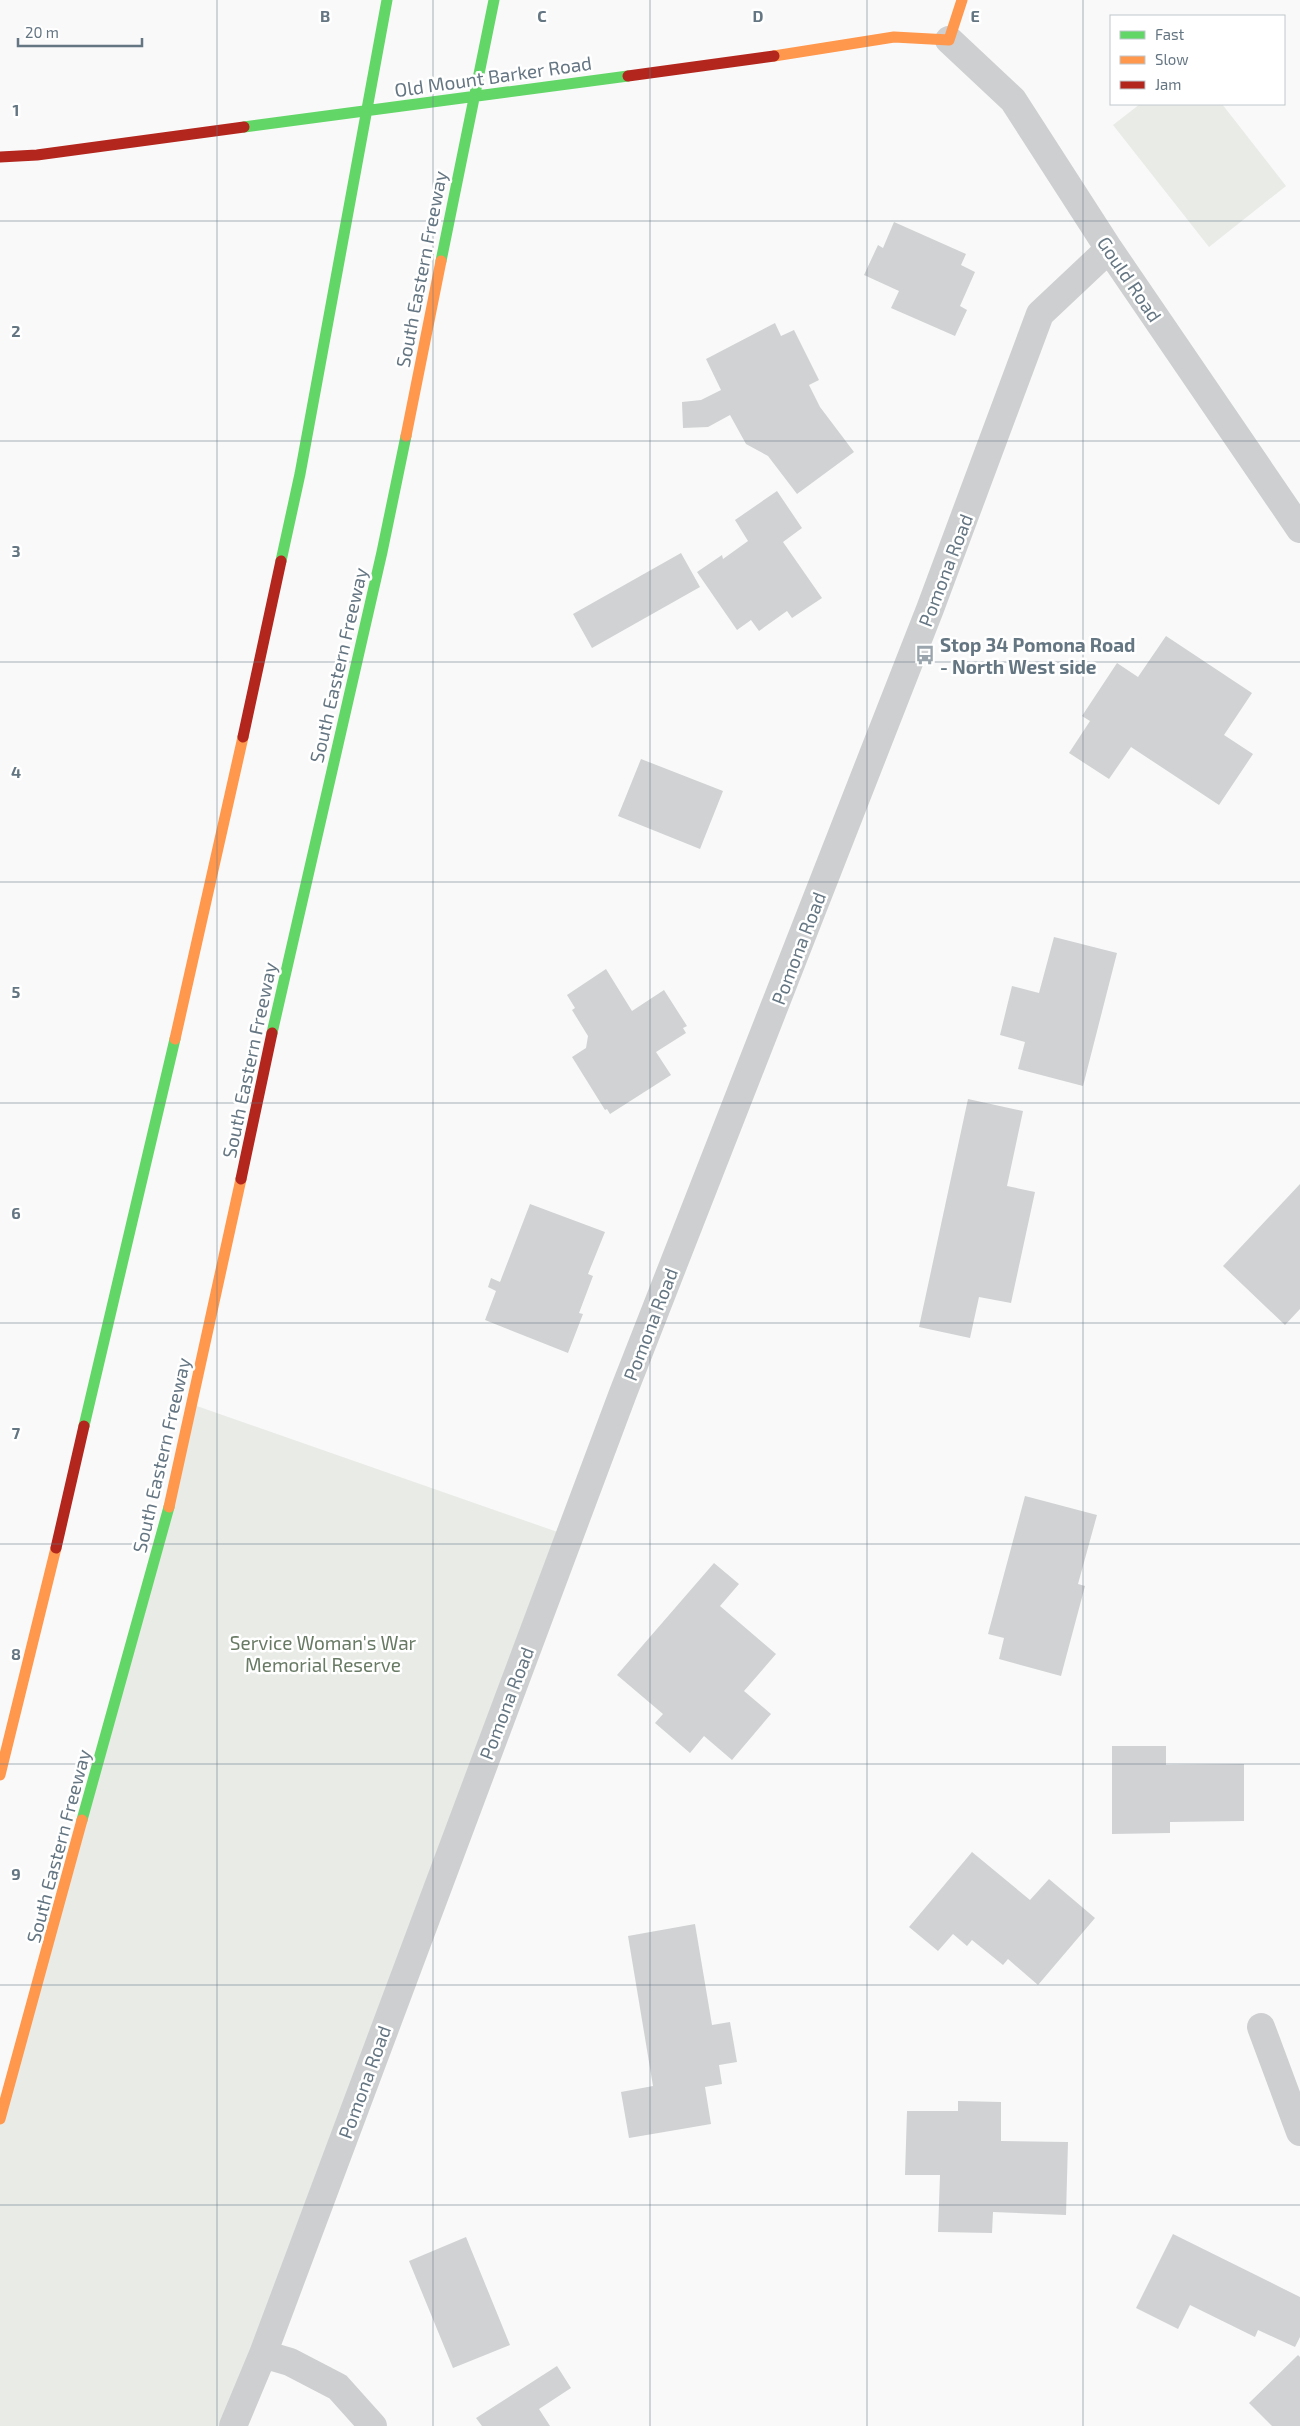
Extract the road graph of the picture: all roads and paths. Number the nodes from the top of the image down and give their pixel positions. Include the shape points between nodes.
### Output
1 (386, 0) edge
2 (494, 0) edge
3 (962, 0) edge
4 (949, 40) junction
5 (0, 157) edge
6 (1109, 249) junction
7 (1300, 529) edge
8 (0, 1775) edge
9 (1261, 2027) dead end
10 (0, 2119) edge
11 (1300, 2132) edge
12 (263, 2354) junction
13 (233, 2426) edge
14 (373, 2426) edge

1 - 8 main road via 300,474 216,861
2 - 10 main road, South Eastern Freeway via 382,552 173,1492
3 - 4 main road
4 - 5 main road, Old Mount Barker Road via 894,37 784,55 37,155
4 - 6 street, Gould Road via 1012,100
6 - 7 street, Gould Road
6 - 12 street, Pomona Road via 1040,314 930,609 623,1393
9 - 11 street
12 - 13 street, Pomona Road
12 - 14 street via 290,2362 338,2387

